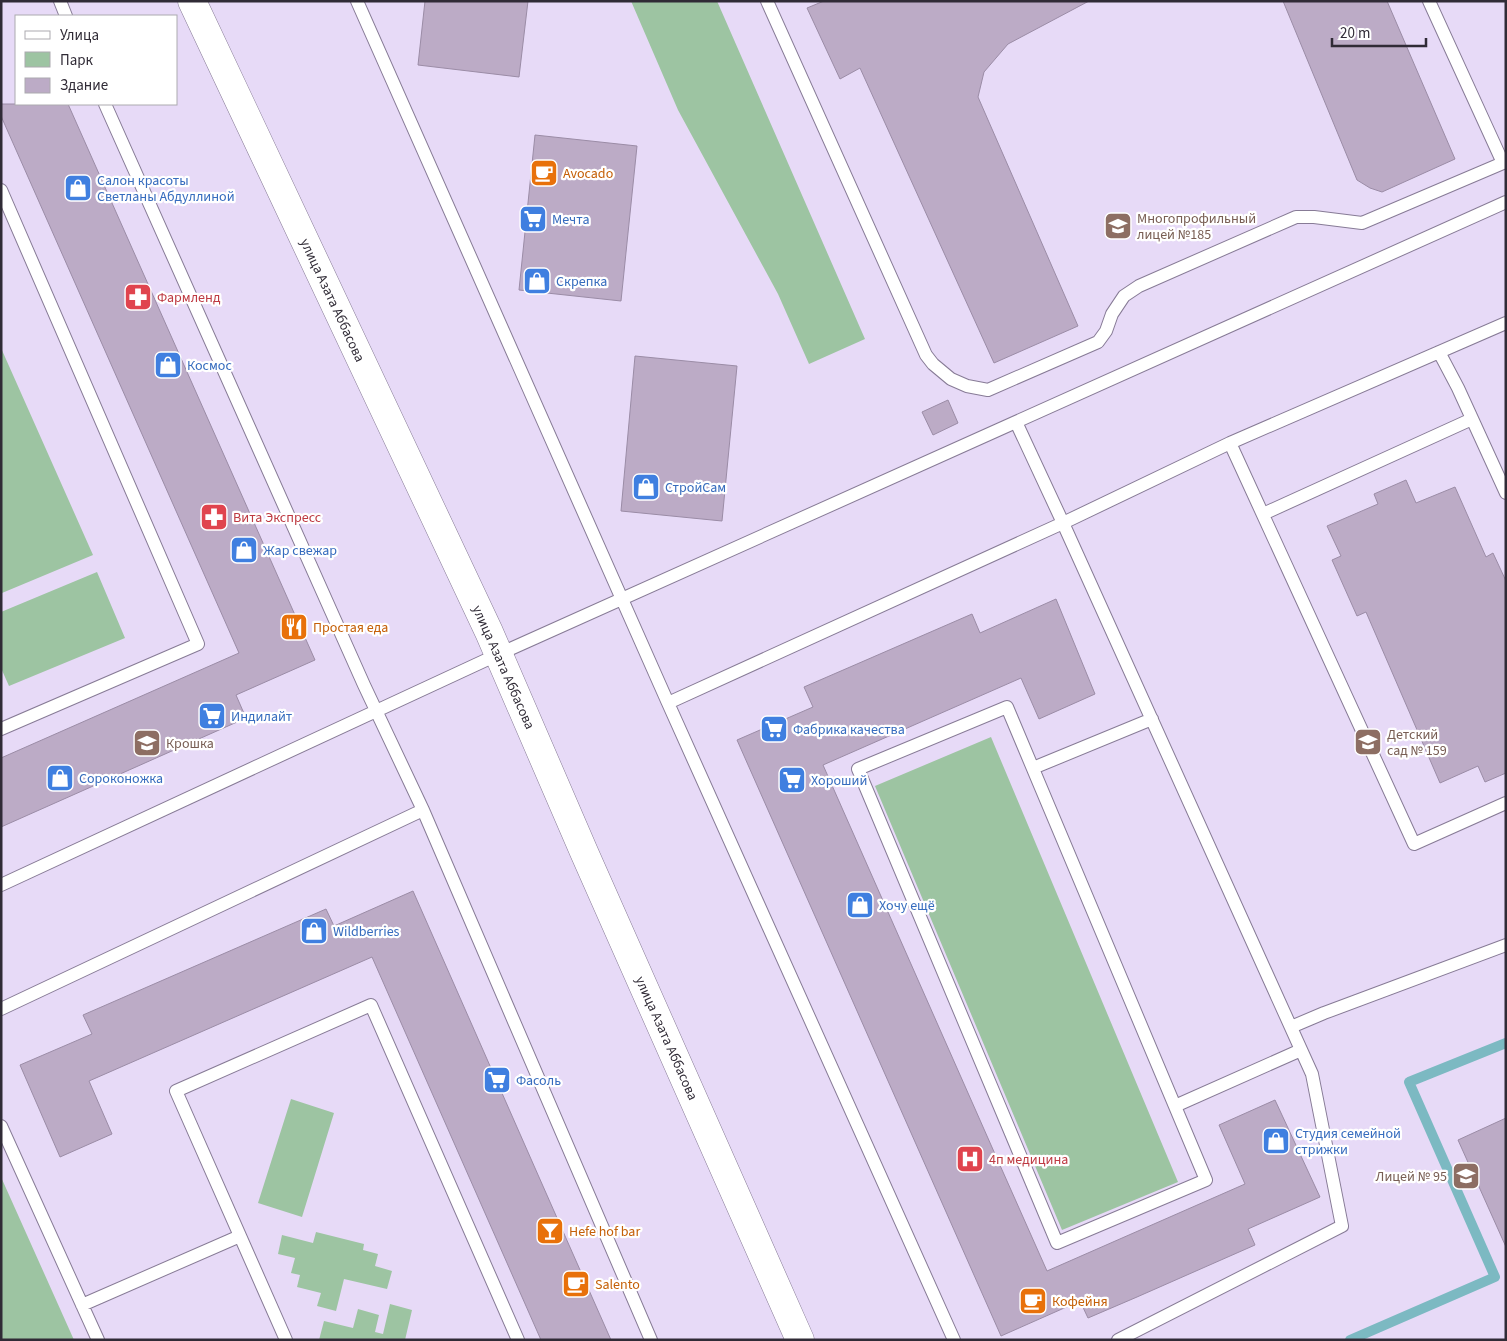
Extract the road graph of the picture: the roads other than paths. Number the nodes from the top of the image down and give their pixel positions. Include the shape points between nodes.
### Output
1 (60, 1) edge
2 (192, 1) edge
3 (357, 1) edge
4 (767, 1) edge
5 (1429, 1) edge
6 (66, 15) edge
7 (106, 105) edge
8 (1, 190) edge
9 (1506, 202) edge
10 (1506, 323) edge
11 (1439, 352) junction
12 (1472, 419) junction
13 (1016, 422) junction
14 (1230, 443) junction
15 (1506, 493) edge
16 (1263, 514) junction
17 (1063, 523) junction
18 (622, 599) junction
19 (499, 654) junction
20 (668, 703) junction
21 (377, 712) junction
22 (1152, 719) junction
23 (1, 728) edge
24 (1033, 768) junction
25 (1506, 803) edge
26 (423, 810) junction
27 (1, 885) edge
28 (1506, 945) edge
29 (1, 1009) edge
30 (1291, 1027) junction
31 (1301, 1050) junction
32 (1175, 1106) junction
33 (1, 1126) edge
34 (240, 1236) junction
35 (82, 1305) junction
36 (98, 1340) edge
37 (286, 1340) edge
38 (518, 1340) edge
39 (651, 1340) edge
40 (800, 1340) edge
41 (954, 1340) edge
42 (1118, 1340) edge

1 - 6 lane
2 - 19 street, улица Азата Аббасова
3 - 18 lane
4 - 5 lane via 926,355 951,379 988,390 1098,342 1124,296 1148,282 1296,217 1362,224 1503,163
7 - 21 lane
8 - 23 lane via 198,644
9 - 13 lane
10 - 11 lane
11 - 12 lane
11 - 14 lane
12 - 15 lane
12 - 16 lane
13 - 17 lane
13 - 18 lane
14 - 16 lane
14 - 17 lane
16 - 25 lane via 1414,844
17 - 20 lane
17 - 22 lane
18 - 19 lane
18 - 20 lane
19 - 21 lane
19 - 40 street, улица Азата Аббасова
20 - 41 lane
21 - 26 lane
21 - 27 lane
22 - 24 lane
22 - 30 lane
24 - 32 lane
24 - 32 lane via 1007,707 858,770 1057,1243 1206,1180
26 - 29 lane
26 - 39 lane
28 - 30 lane
30 - 31 lane
31 - 32 lane
31 - 42 lane via 1312,1074 1342,1226
33 - 35 lane
34 - 35 lane
34 - 37 lane
34 - 38 lane via 176,1091 371,1005
35 - 36 lane

